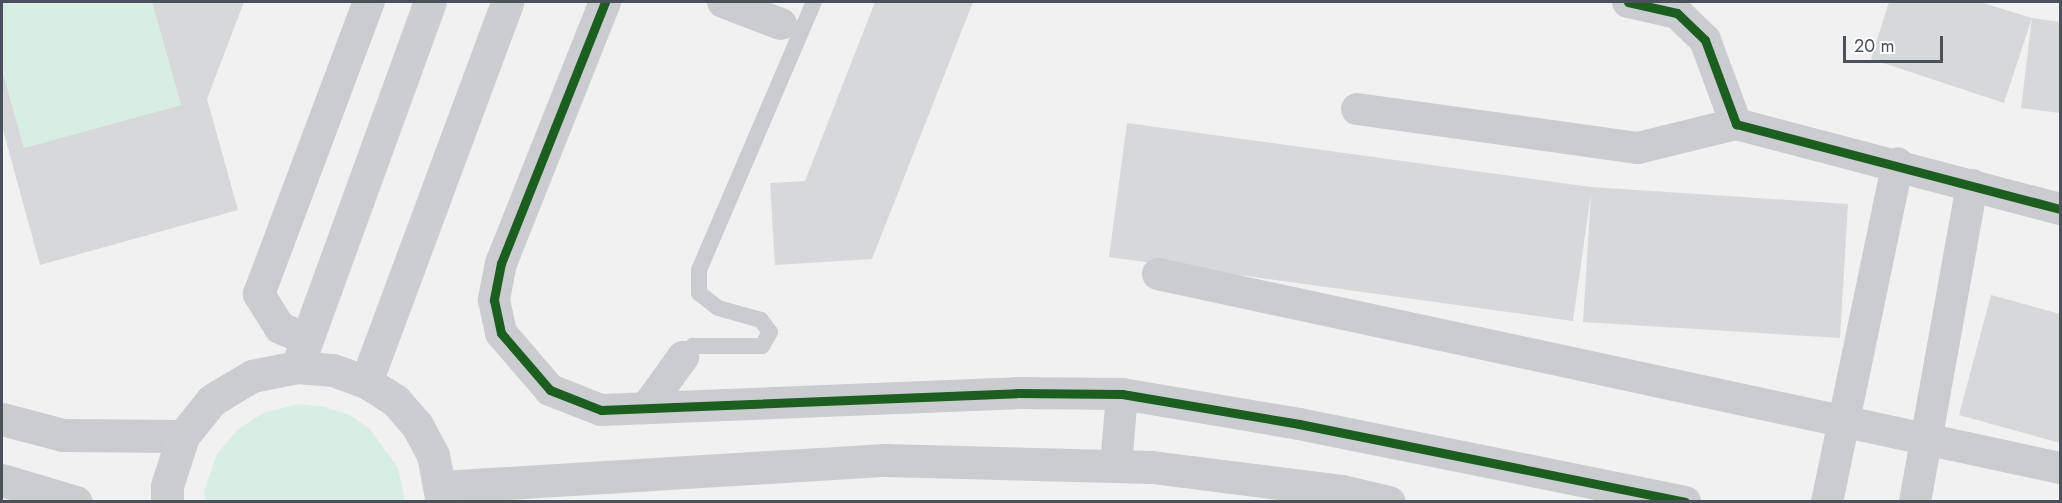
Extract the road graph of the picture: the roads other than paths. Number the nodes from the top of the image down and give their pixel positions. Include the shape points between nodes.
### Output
1 (369, 2) edge
2 (429, 2) edge
3 (507, 2) edge
4 (605, 2) edge
5 (723, 2) edge
6 (814, 2) edge
7 (1628, 2) edge
8 (792, 28) junction
9 (1357, 109) dead end
10 (1736, 124) junction
11 (1898, 163) junction
12 (1972, 185) junction
13 (2061, 208) edge
14 (1158, 274) dead end
15 (302, 353) junction
16 (683, 357) joint
17 (366, 381) junction
18 (1122, 394) junction
19 (647, 408) junction
20 (1843, 418) junction
21 (2, 419) edge
22 (183, 436) junction
23 (1924, 439) junction
24 (1116, 466) junction
25 (2061, 468) edge
26 (2, 480) edge
27 (442, 494) edge
28 (76, 501) edge
29 (167, 501) edge
30 (1389, 501) edge
31 (1685, 501) edge
32 (1827, 501) edge
33 (1915, 501) edge

1 - 15 street via 259,294 280,328
2 - 15 main road
3 - 17 main road
4 - 19 street via 501,263 494,300 501,333 550,390 601,410
5 - 8 street
6 - 8 lane
7 - 10 street via 1677,13 1705,40
8 - 16 lane via 699,270 699,293 718,308 761,320 770,332 762,346 693,346
9 - 10 street via 1638,148
10 - 11 street
11 - 12 street
11 - 20 street
12 - 13 street
12 - 23 street
14 - 20 street
15 - 17 main road via 333,370
15 - 22 main road via 252,376 213,400
16 - 19 street
17 - 27 main road via 395,400 417,425 433,455
18 - 19 street via 1017,393
18 - 24 street
18 - 31 street via 1299,424
20 - 23 street
20 - 32 street
21 - 22 street via 63,435
22 - 29 main road via 167,486
23 - 25 street
23 - 33 street
24 - 27 street via 885,460
24 - 30 street via 1342,491
26 - 28 street

